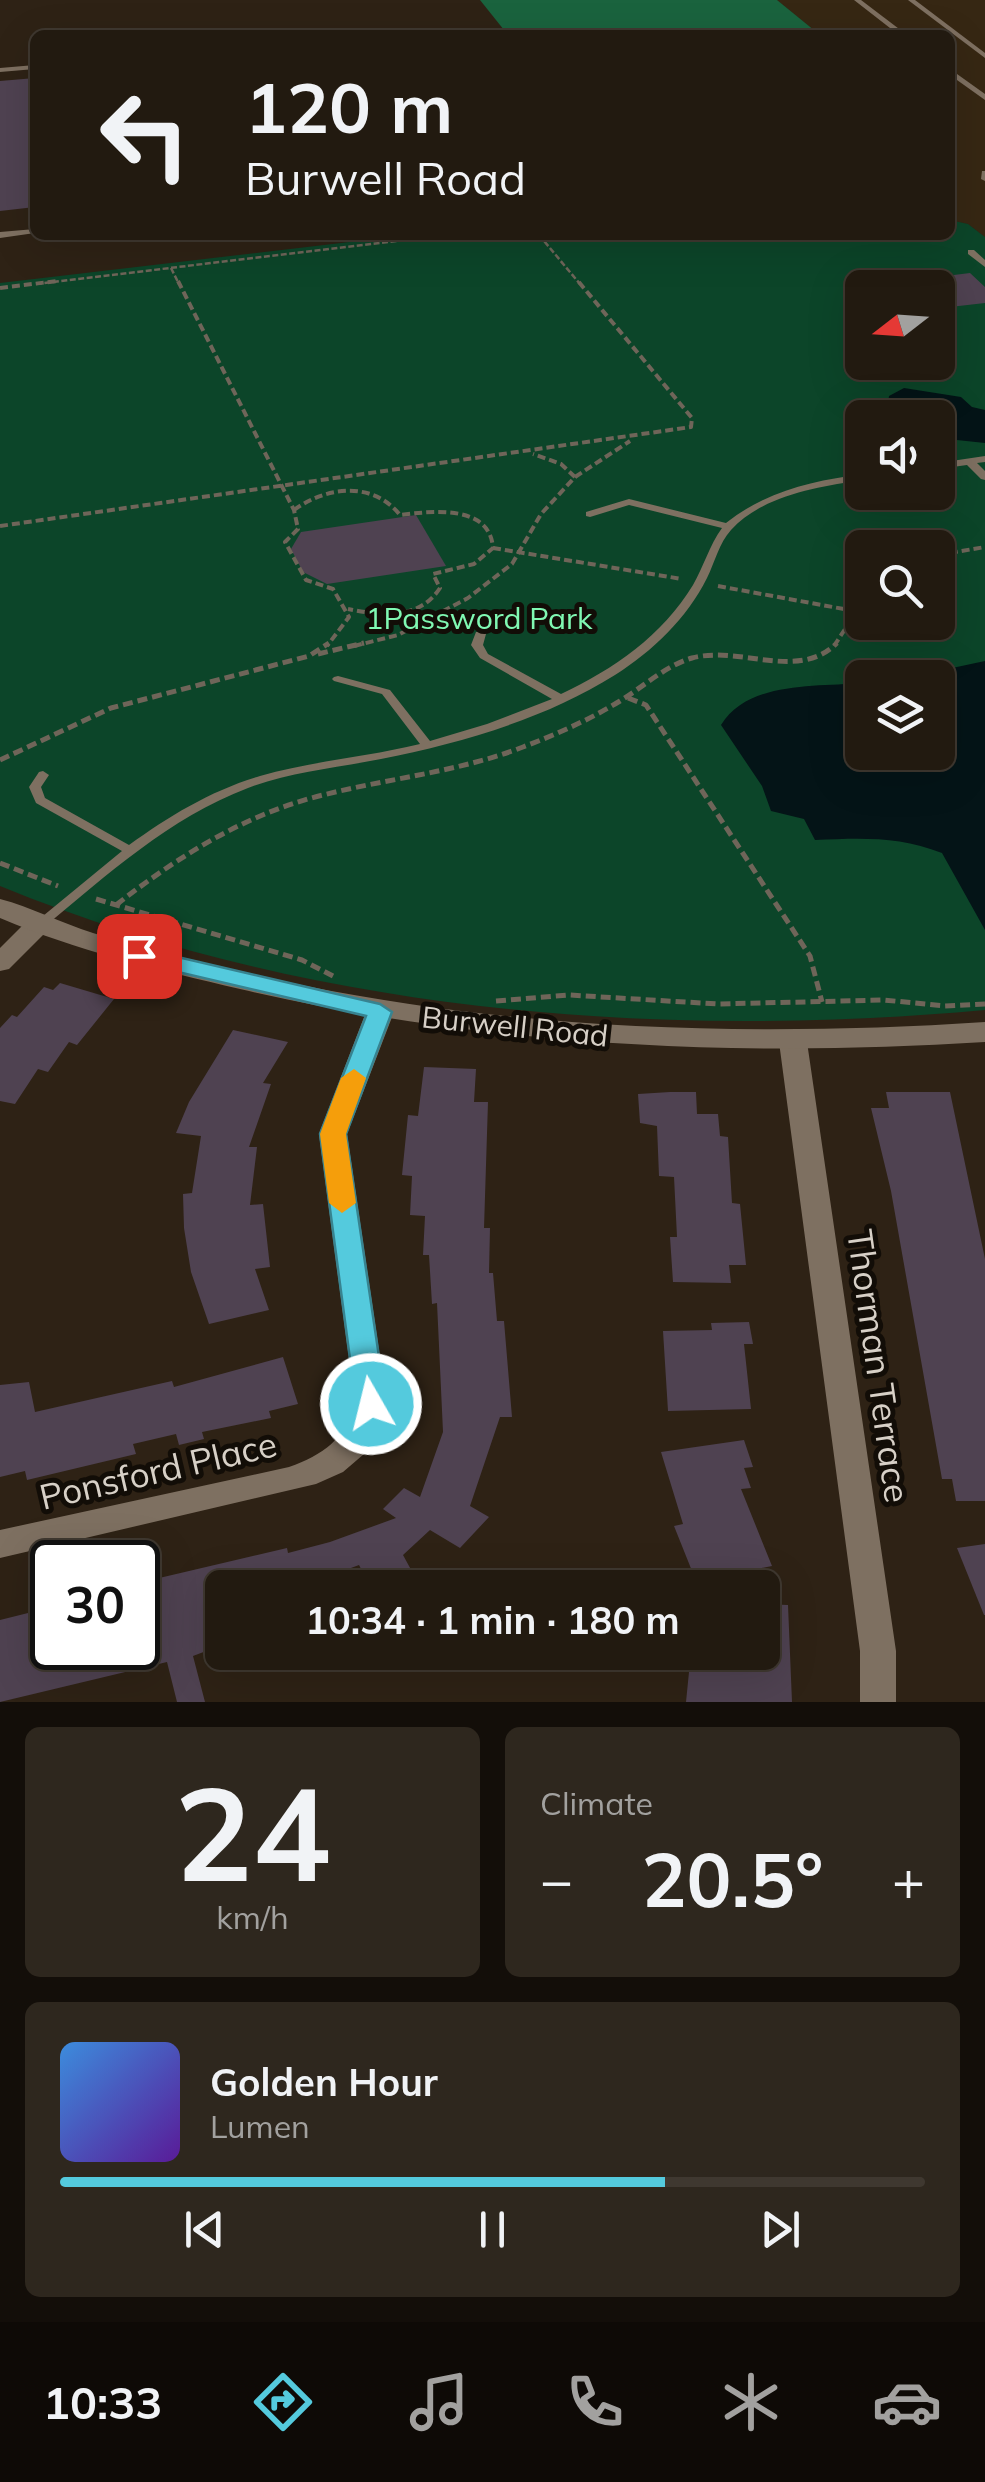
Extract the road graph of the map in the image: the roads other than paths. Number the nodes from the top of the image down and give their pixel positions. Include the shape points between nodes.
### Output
1 (858, 0) edge
2 (911, 0) edge
3 (897, 30) edge
4 (951, 30) edge
5 (955, 33) edge
6 (985, 56) edge
7 (30, 67) edge
8 (0, 70) edge
9 (955, 74) edge
10 (980, 90) edge
11 (985, 98) edge
12 (30, 232) edge
13 (0, 235) edge
14 (971, 252) dead end
15 (985, 264) edge
16 (985, 459) edge
17 (969, 461) junction
18 (955, 463) edge
19 (985, 477) edge
20 (845, 481) edge
21 (590, 514) dead end
22 (729, 526) junction
23 (480, 634) dead end
24 (338, 679) dead end
25 (559, 698) junction
26 (426, 745) junction
27 (43, 775) dead end
28 (131, 851) junction
29 (0, 908) edge
30 (38, 925) junction
31 (0, 963) edge
32 (380, 1012) junction
33 (985, 1032) edge
34 (793, 1042) junction
35 (0, 1544) edge
36 (878, 1702) edge

1 - 3 lane
2 - 4 lane
5 - 6 lane
7 - 8 lane
9 - 10 lane
10 - 11 lane
12 - 13 lane
14 - 15 lane
16 - 17 lane
17 - 18 lane
17 - 19 lane
20 - 22 lane via 790,493
21 - 22 lane via 629,502
22 - 25 lane via 667,629 594,682
23 - 25 lane via 477,646 484,656
24 - 26 lane via 386,692
25 - 26 lane
26 - 28 lane via 243,785 175,818
27 - 28 lane via 34,788 40,800
28 - 30 lane
29 - 30 main road, Burwell Road
30 - 31 street
30 - 32 main road, Burwell Road via 139,956
32 - 34 main road, Burwell Road via 581,1035
32 - 35 street, Ponsford Place via 333,1134 371,1404 354,1448 326,1469 288,1480
33 - 34 main road, Burwell Road
34 - 36 street, Thorman Terrace via 878,1651

